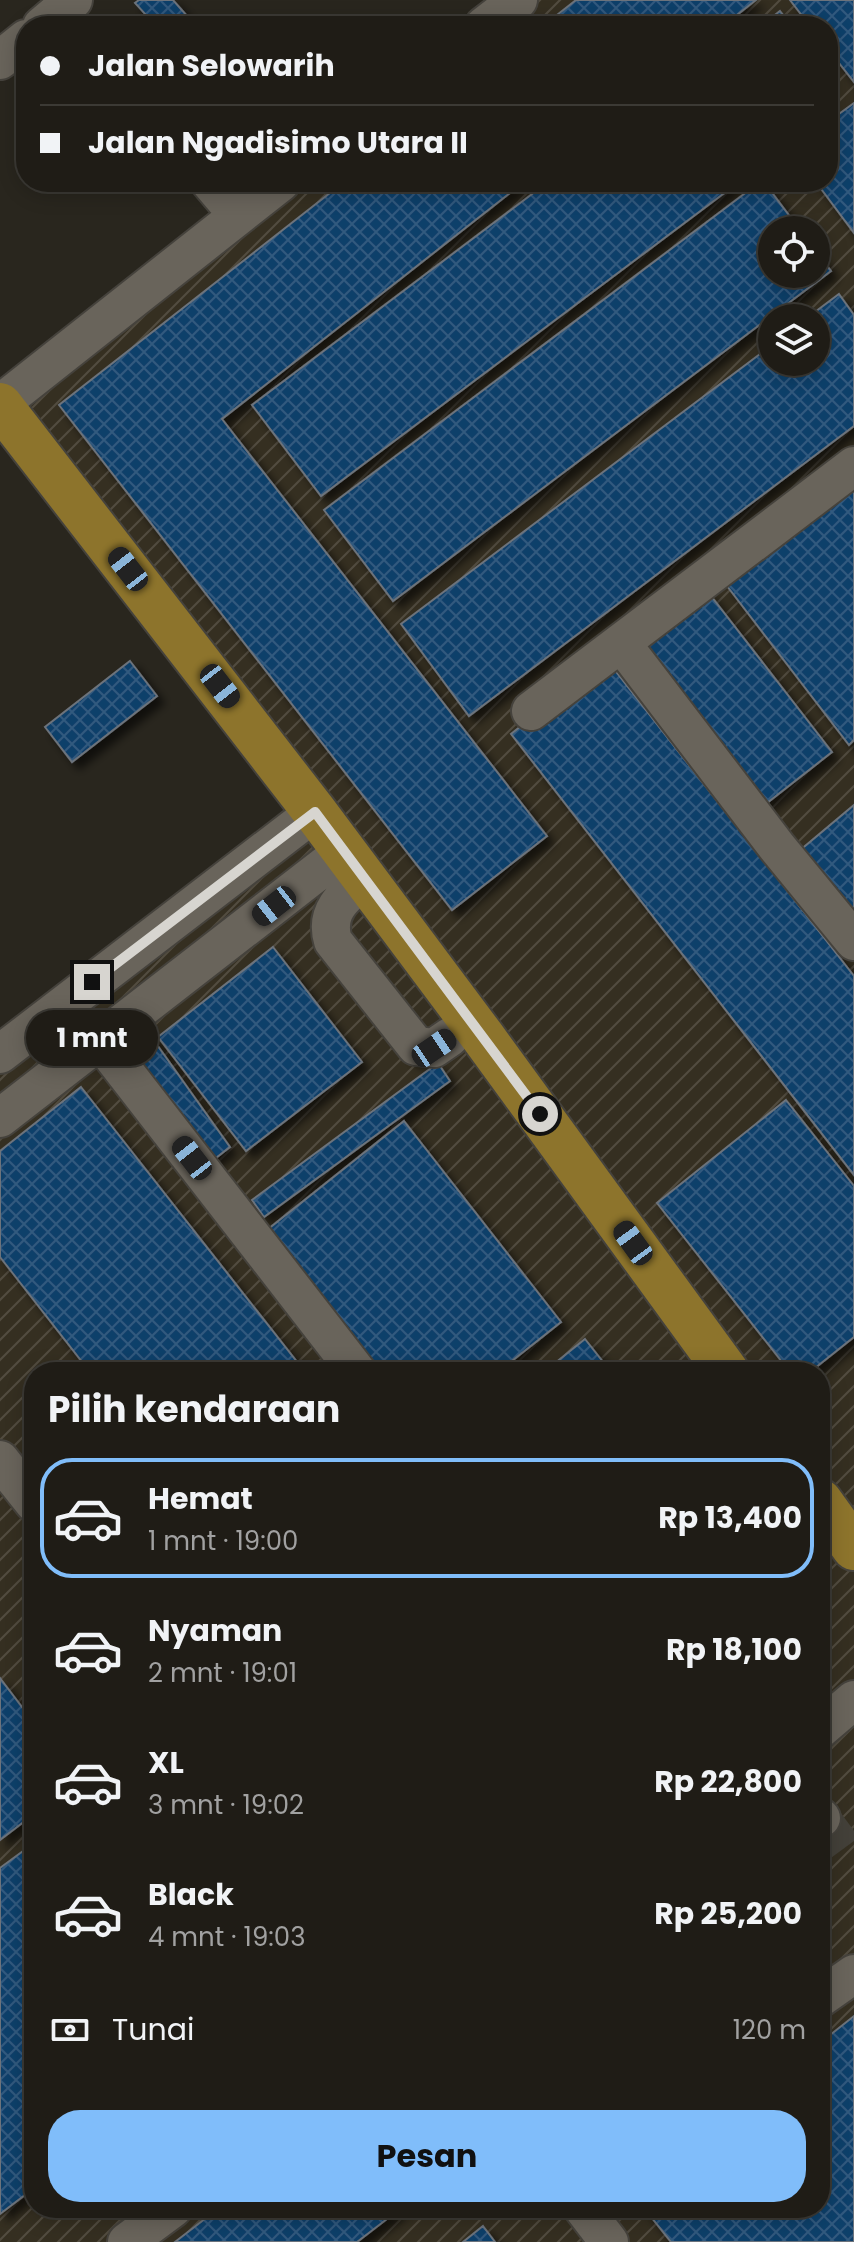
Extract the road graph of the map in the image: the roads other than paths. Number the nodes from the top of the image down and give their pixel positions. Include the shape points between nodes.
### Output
1 (518, 0) edge
2 (497, 16) edge
3 (16, 47) edge
4 (0, 60) edge
5 (218, 192) edge
6 (268, 192) edge
7 (238, 215) junction
8 (0, 404) edge
9 (854, 466) edge
10 (622, 644) junction
11 (531, 711) dead end
12 (315, 812) junction
13 (354, 865) junction
14 (854, 941) edge
15 (450, 1037) dead end
16 (99, 1039) junction
17 (0, 1054) edge
18 (0, 1118) edge
19 (349, 1362) edge
20 (720, 1362) edge
21 (0, 1460) edge
22 (24, 1490) edge
23 (830, 1515) edge
24 (854, 1548) edge
25 (854, 1700) edge
26 (830, 1720) edge
27 (854, 1974) edge
28 (830, 1991) edge
29 (159, 2218) edge
30 (591, 2218) edge
31 (127, 2242) edge
32 (609, 2242) edge

1 - 2 street
3 - 4 street
5 - 7 street
6 - 7 street
7 - 8 street
8 - 12 main road
9 - 10 street
10 - 11 street
10 - 14 street
12 - 13 main road
12 - 17 street
13 - 15 street via 329,928 333,941 416,1046 434,1048
13 - 16 street
13 - 20 main road
16 - 18 street
16 - 19 street
21 - 22 street
23 - 24 main road
25 - 26 street
27 - 28 street
29 - 31 street
30 - 32 street

